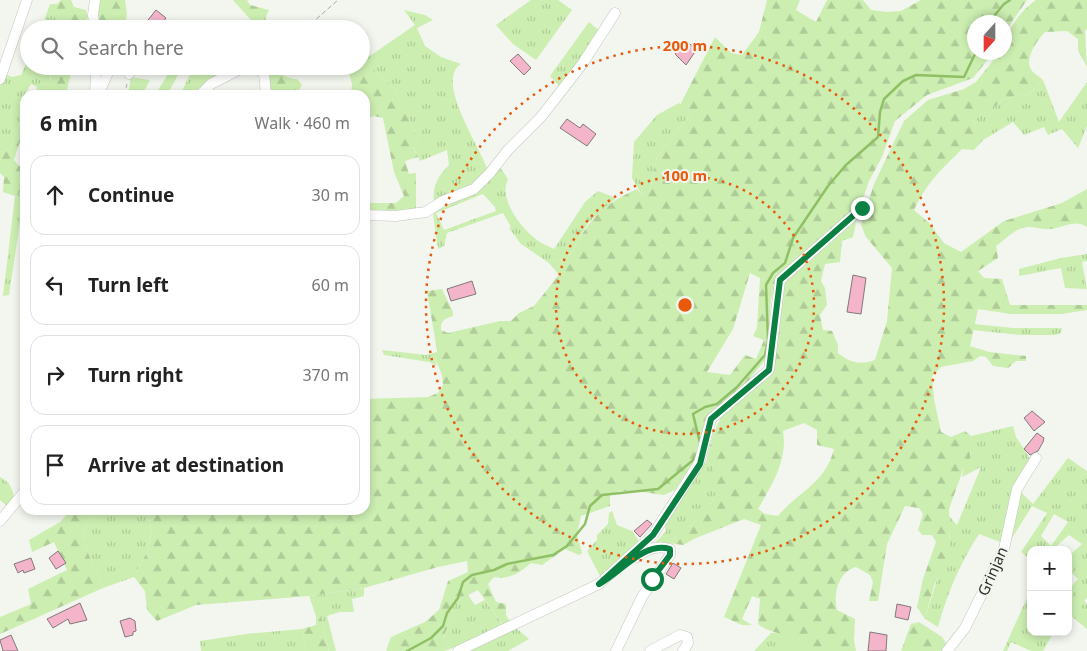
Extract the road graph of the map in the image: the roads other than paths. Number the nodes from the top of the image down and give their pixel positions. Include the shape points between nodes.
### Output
1 (28, 0) edge
2 (95, 0) edge
3 (615, 13) dead end
4 (21, 20) edge
5 (94, 20) edge
6 (20, 23) edge
7 (96, 75) edge
8 (107, 75) edge
9 (228, 75) edge
10 (264, 75) edge
11 (0, 79) edge
12 (97, 90) edge
13 (99, 90) edge
14 (205, 90) edge
15 (266, 90) edge
16 (862, 208) dead end
17 (370, 215) edge
18 (1036, 458) dead end
19 (20, 497) edge
20 (0, 520) edge
21 (599, 584) junction
22 (458, 651) edge
23 (616, 651) edge
24 (650, 651) edge
25 (684, 651) edge
26 (946, 651) edge

1 - 4 street
2 - 5 street
3 - 17 street via 583,63 541,118 474,189 426,212
6 - 11 street
7 - 12 street
8 - 13 street
9 - 14 street
10 - 15 street
16 - 21 street via 780,280 769,370 711,419 700,464 653,535
18 - 26 street, Grinjan via 1017,489 1004,549 965,628
19 - 20 street
21 - 22 street
21 - 23 street via 647,550 661,546 670,549 670,555 642,597
24 - 25 street via 680,635 687,636

